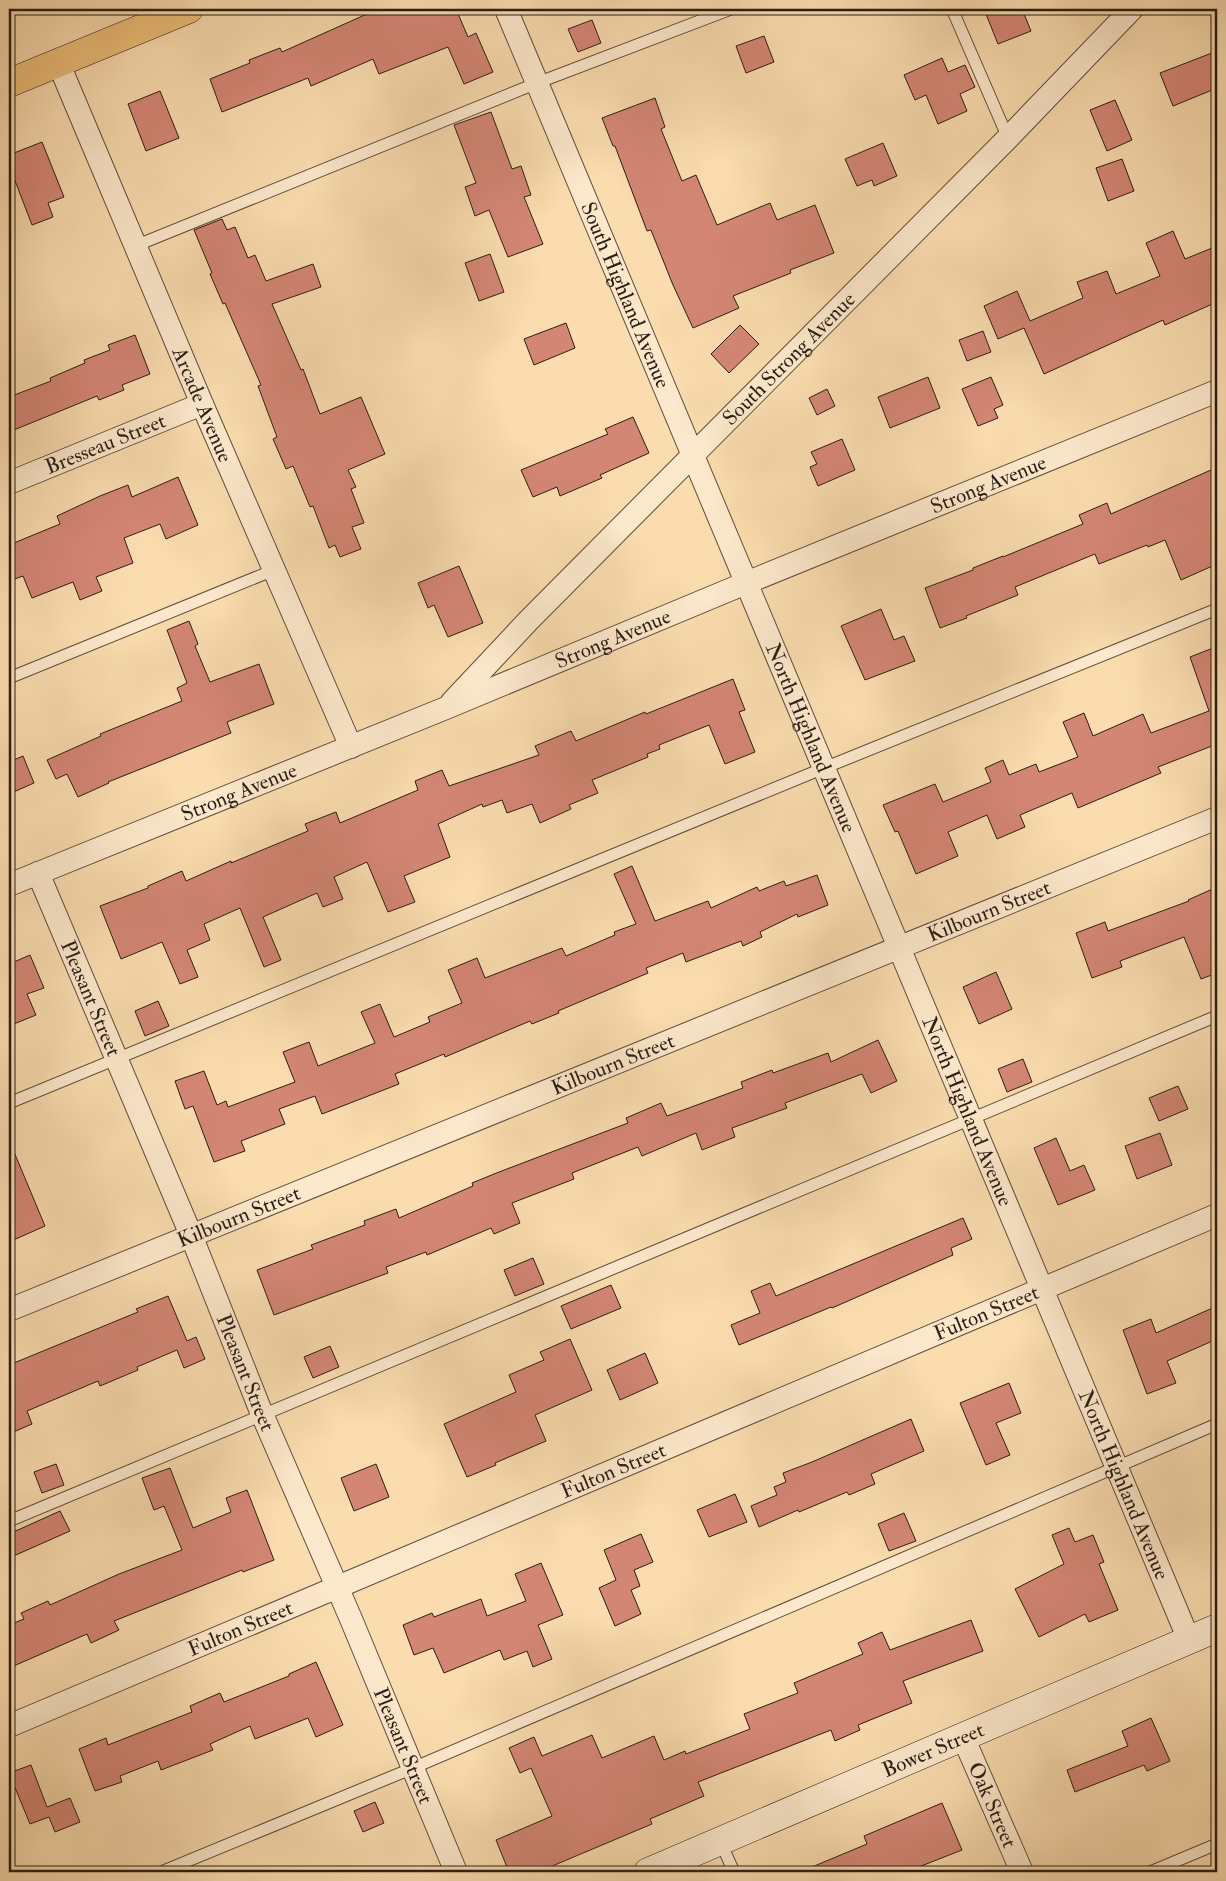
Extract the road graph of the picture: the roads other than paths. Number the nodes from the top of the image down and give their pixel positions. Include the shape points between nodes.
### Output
1 (190, 9) edge
2 (506, 9) edge
3 (731, 9) edge
4 (952, 9) edge
5 (1146, 9) edge
6 (1128, 13) edge
7 (155, 15) edge
8 (58, 62) junction
9 (9, 83) edge
10 (537, 83) junction
11 (1008, 138) junction
12 (135, 246) junction
13 (1217, 391) edge
14 (202, 404) junction
15 (692, 455) junction
16 (9, 483) edge
17 (274, 570) junction
18 (746, 582) junction
19 (1217, 609) edge
20 (9, 678) edge
21 (446, 708) junction
22 (351, 747) junction
23 (824, 768) junction
24 (1217, 818) edge
25 (38, 873) junction
26 (9, 885) edge
27 (900, 948) junction
28 (1217, 1016) edge
29 (117, 1059) junction
30 (9, 1103) edge
31 (969, 1119) junction
32 (1217, 1216) edge
33 (191, 1235) junction
34 (1041, 1290) junction
35 (9, 1310) edge
36 (262, 1414) junction
37 (1217, 1424) edge
38 (1117, 1467) junction
39 (9, 1520) edge
40 (337, 1589) junction
41 (1217, 1628) edge
42 (1189, 1640) junction
43 (9, 1726) edge
44 (963, 1737) junction
45 (413, 1768) junction
46 (720, 1841) junction
47 (1217, 1844) edge
48 (162, 1872) edge
49 (456, 1872) edge
50 (648, 1872) edge
51 (734, 1872) edge
52 (1022, 1872) edge
53 (1150, 1872) edge

1 - 7 main road
2 - 10 street, South Highland Avenue
3 - 10 lane
4 - 11 lane
5 - 6 street
6 - 11 street, South Strong Avenue
7 - 8 main road
8 - 9 main road
8 - 12 street, Arcade Avenue
10 - 12 lane
10 - 15 street, South Highland Avenue
11 - 15 street, South Strong Avenue
12 - 14 street, Arcade Avenue
13 - 18 street, Strong Avenue
14 - 16 street, Bresseau Street
14 - 17 street, Arcade Avenue
15 - 18 street, South Highland Avenue
15 - 21 street, South Strong Avenue
17 - 20 lane
17 - 22 street, Arcade Avenue
18 - 21 street, Strong Avenue
18 - 23 street, North Highland Avenue
19 - 23 lane
21 - 22 street, Strong Avenue
22 - 25 street, Strong Avenue
23 - 27 street, North Highland Avenue
23 - 29 lane
24 - 27 street, Kilbourn Street
25 - 26 street, Strong Avenue
25 - 29 street, Pleasant Street
27 - 31 street, North Highland Avenue
27 - 33 street, Kilbourn Street
28 - 31 lane
29 - 30 lane
29 - 33 street, Pleasant Street
31 - 34 street, North Highland Avenue
31 - 36 lane
32 - 34 street, Fulton Street
33 - 35 street, Kilbourn Street
33 - 36 street, Pleasant Street
34 - 38 street, North Highland Avenue
34 - 40 street, Fulton Street
36 - 39 lane
36 - 40 street, Pleasant Street
37 - 38 lane
38 - 42 street, North Highland Avenue
38 - 45 lane
40 - 43 street, Fulton Street
40 - 45 street, Pleasant Street
41 - 42 street, Bower Street
42 - 44 street, Bower Street
44 - 46 street, Bower Street
44 - 52 street, Oak Street
45 - 48 lane
45 - 49 street, Pleasant Street
46 - 50 street, Bower Street
46 - 51 lane
47 - 53 lane

